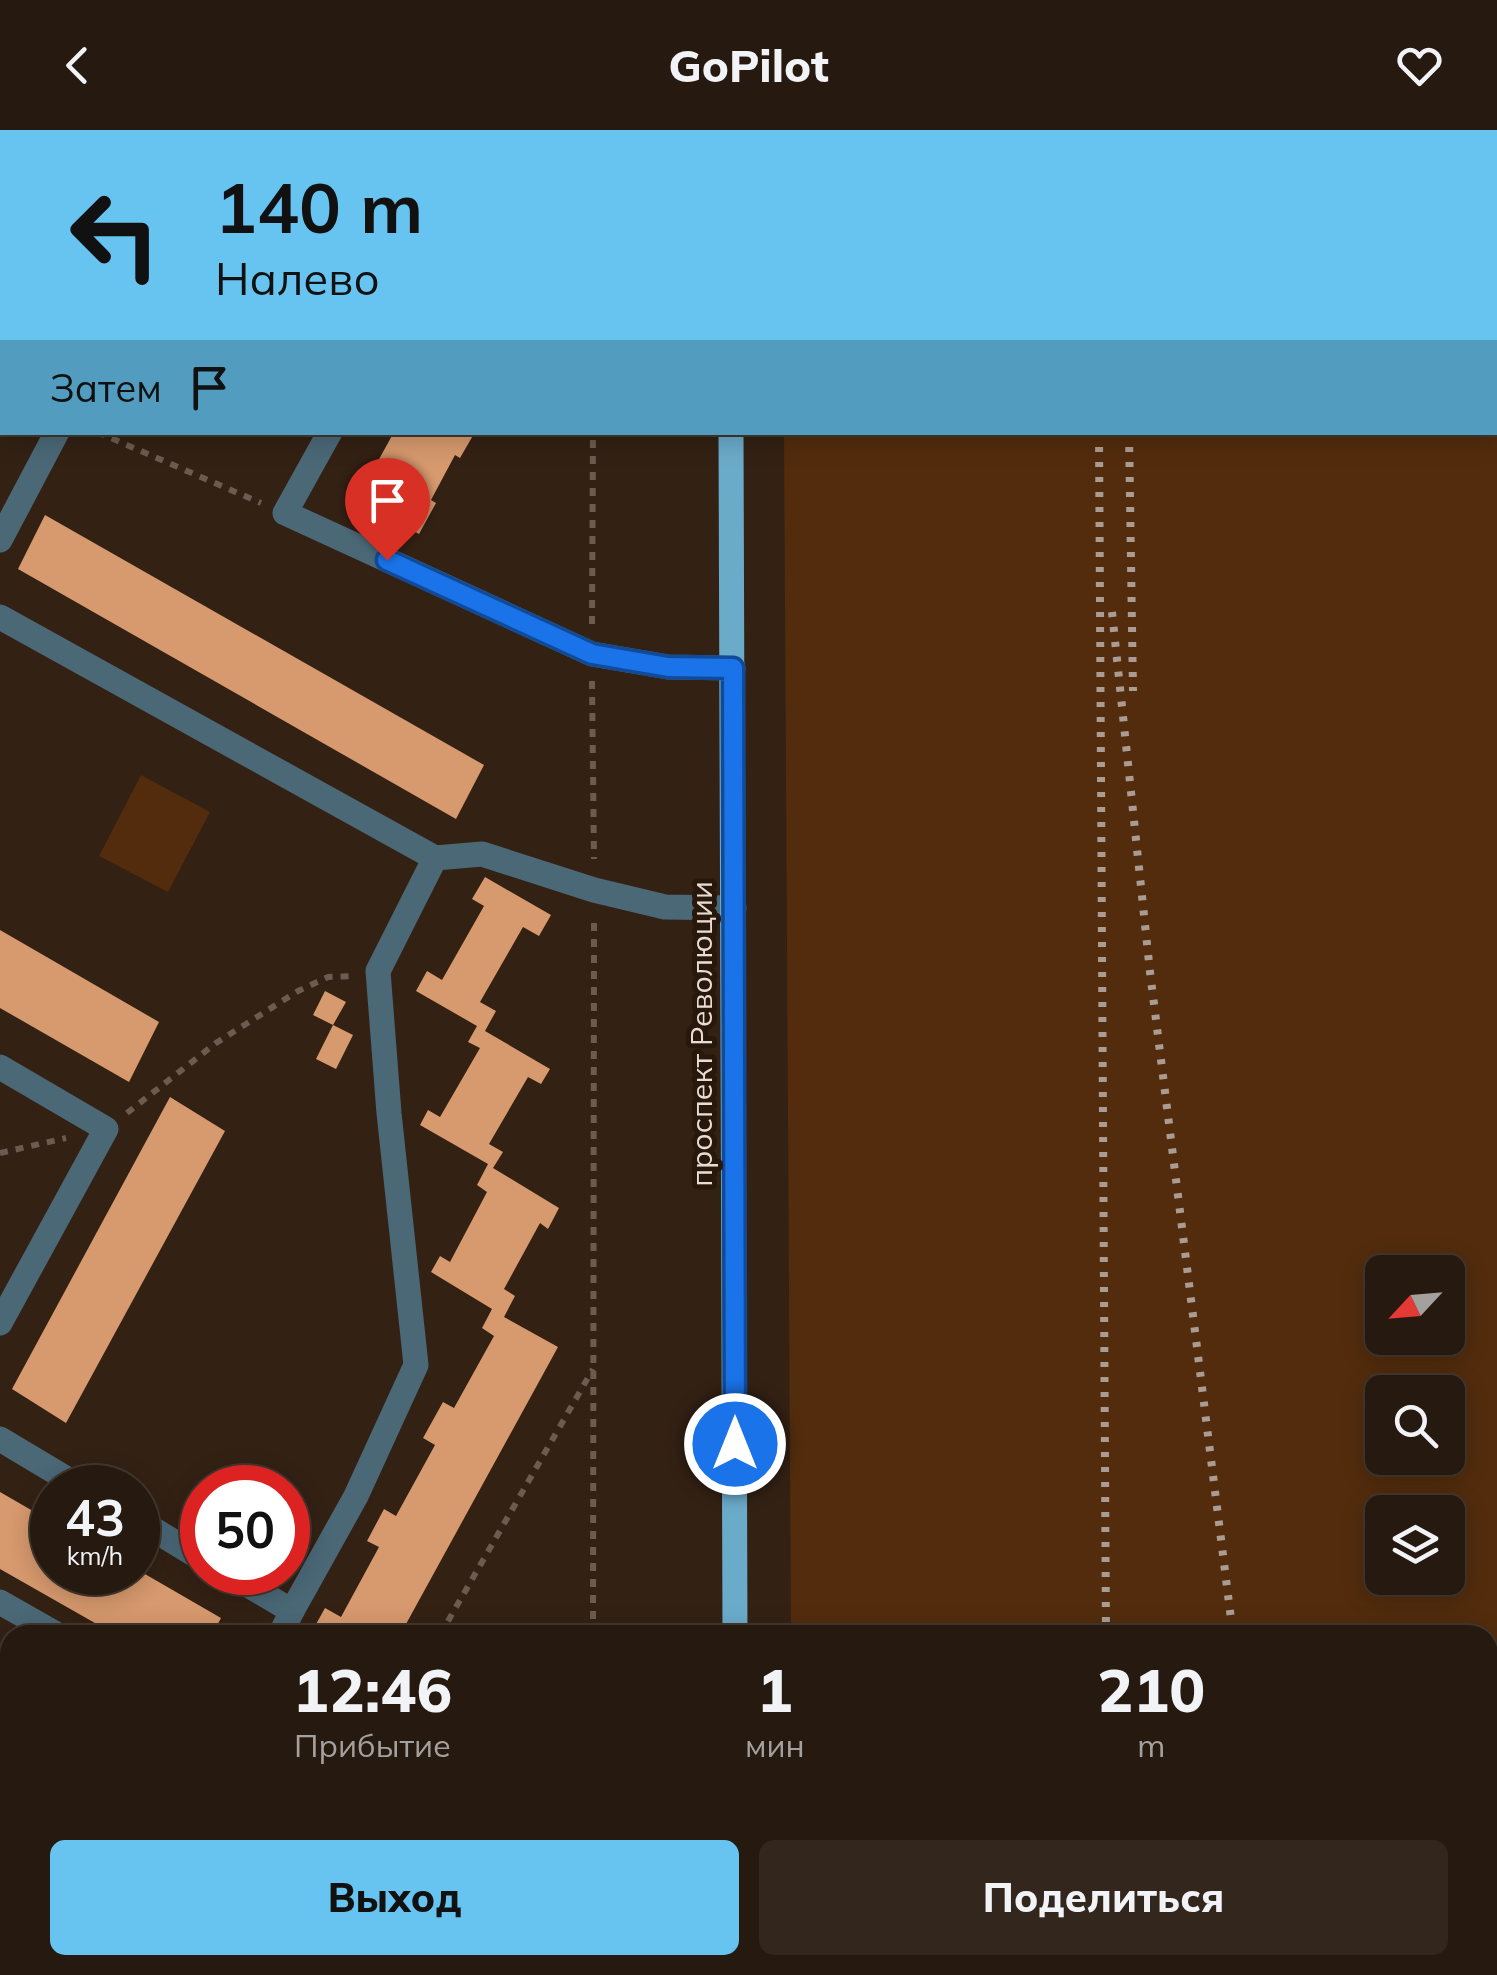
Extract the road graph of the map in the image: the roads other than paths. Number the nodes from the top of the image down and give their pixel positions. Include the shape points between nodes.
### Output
1 (55, 435) edge
2 (328, 435) edge
3 (731, 435) edge
4 (0, 540) edge
5 (0, 617) edge
6 (733, 668) junction
7 (435, 858) junction
8 (734, 908) junction
9 (0, 1067) edge
10 (0, 1323) edge
11 (0, 1440) edge
12 (43, 1465) edge
13 (265, 1595) edge
14 (0, 1602) edge
15 (292, 1611) junction
16 (40, 1625) edge
17 (285, 1625) edge
18 (735, 1625) edge

1 - 4 lane
2 - 6 lane via 285,514 592,654 668,667
3 - 6 main road, проспект Революции
5 - 7 lane
6 - 8 main road, проспект Революции
7 - 8 lane via 482,854 665,907
7 - 15 lane via 378,971 416,1365 356,1496
8 - 18 main road, проспект Революции
9 - 10 lane via 106,1129
11 - 12 lane
13 - 15 lane
14 - 16 lane
15 - 17 lane

